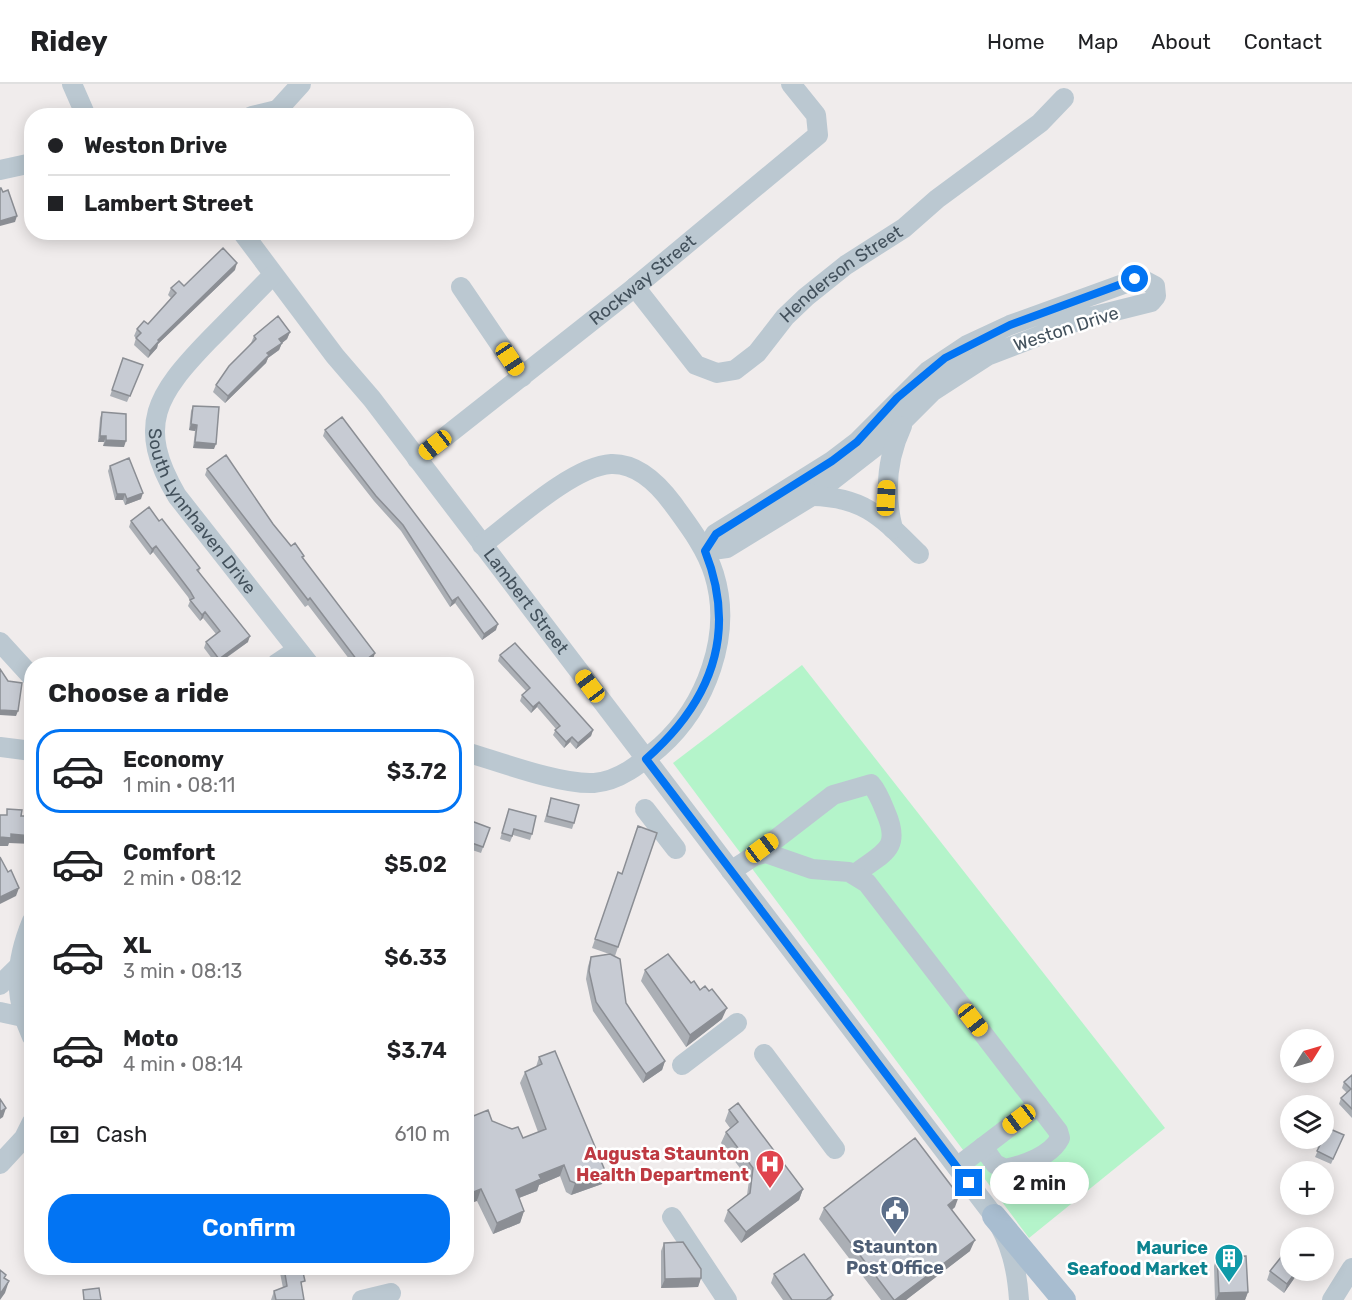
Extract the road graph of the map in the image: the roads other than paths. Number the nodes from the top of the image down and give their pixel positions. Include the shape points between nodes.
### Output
1 (72, 84) edge
2 (301, 84) edge
3 (791, 84) edge
4 (1064, 98) dead end
5 (82, 108) edge
6 (279, 108) edge
7 (24, 165) edge
8 (0, 170) edge
9 (248, 240) edge
10 (273, 275) junction
11 (461, 287) dead end
12 (635, 287) junction
13 (522, 377) junction
14 (905, 419) junction
15 (417, 459) junction
16 (807, 489) junction
17 (893, 529) junction
18 (482, 545) junction
19 (705, 551) junction
20 (919, 554) dead end
21 (0, 642) edge
22 (303, 657) edge
23 (24, 668) edge
24 (0, 747) edge
25 (24, 750) edge
26 (474, 754) edge
27 (646, 759) junction
28 (645, 809) dead end
29 (676, 849) dead end
30 (754, 856) junction
31 (731, 871) junction
32 (855, 874) junction
33 (24, 941) edge
34 (17, 968) junction
35 (0, 985) edge
36 (0, 1012) edge
37 (23, 1017) joint
38 (737, 1023) dead end
39 (764, 1054) dead end
40 (682, 1065) dead end
41 (1038, 1105) junction
42 (24, 1138) edge
43 (982, 1147) junction
44 (835, 1149) dead end
45 (0, 1164) edge
46 (957, 1167) junction
47 (994, 1216) junction
48 (672, 1217) dead end
49 (1352, 1268) edge
50 (391, 1293) dead end
51 (362, 1300) edge
52 (727, 1300) edge
53 (1019, 1300) edge
54 (1064, 1300) edge
55 (1332, 1300) edge

1 - 5 street
2 - 6 street
3 - 12 street, Rockway Street via 816,115 818,135
4 - 12 street, Henderson Street via 1040,123 936,199 904,228 806,297 757,353 735,370 717,373 696,366
7 - 8 street
9 - 10 street, Lambert Street
10 - 15 street, Lambert Street
10 - 22 street, South Lynnhaven Drive via 175,375 162,401 155,430 161,466 177,496
11 - 13 street
12 - 13 street, Rockway Street
13 - 15 street, Rockway Street
14 - 16 street, Weston Drive via 884,440
14 - 16 street, Weston Drive via 954,375 987,356 1083,319 1151,302 1156,296 1155,286 1140,278 1124,282 967,345 897,398
14 - 17 street via 887,478 887,507
15 - 18 street, Lambert Street
16 - 17 street via 862,506 877,513
16 - 19 street, Weston Drive via 727,548
17 - 20 street
18 - 19 street via 582,472 613,464 642,473 659,488
18 - 27 street, Lambert Street
19 - 27 street via 720,607 713,664 686,719
21 - 23 street
24 - 25 street
26 - 27 street via 591,783 624,774
27 - 31 street, Lambert Street
28 - 29 street
30 - 31 street
30 - 32 street via 769,853 812,869
30 - 32 street via 833,795 871,784 894,831 887,850
31 - 46 street, Lambert Street
32 - 41 street via 867,883
33 - 34 street
34 - 35 street
34 - 37 street
36 - 37 street
38 - 40 street
39 - 44 street
41 - 43 street
41 - 43 street via 1058,1131 1056,1146 1005,1169 995,1164
42 - 45 street
43 - 46 street
46 - 47 street, Lambert Street
47 - 53 street, Lambert Street via 1015,1262
47 - 54 main road
48 - 52 street
49 - 55 street
50 - 51 street

